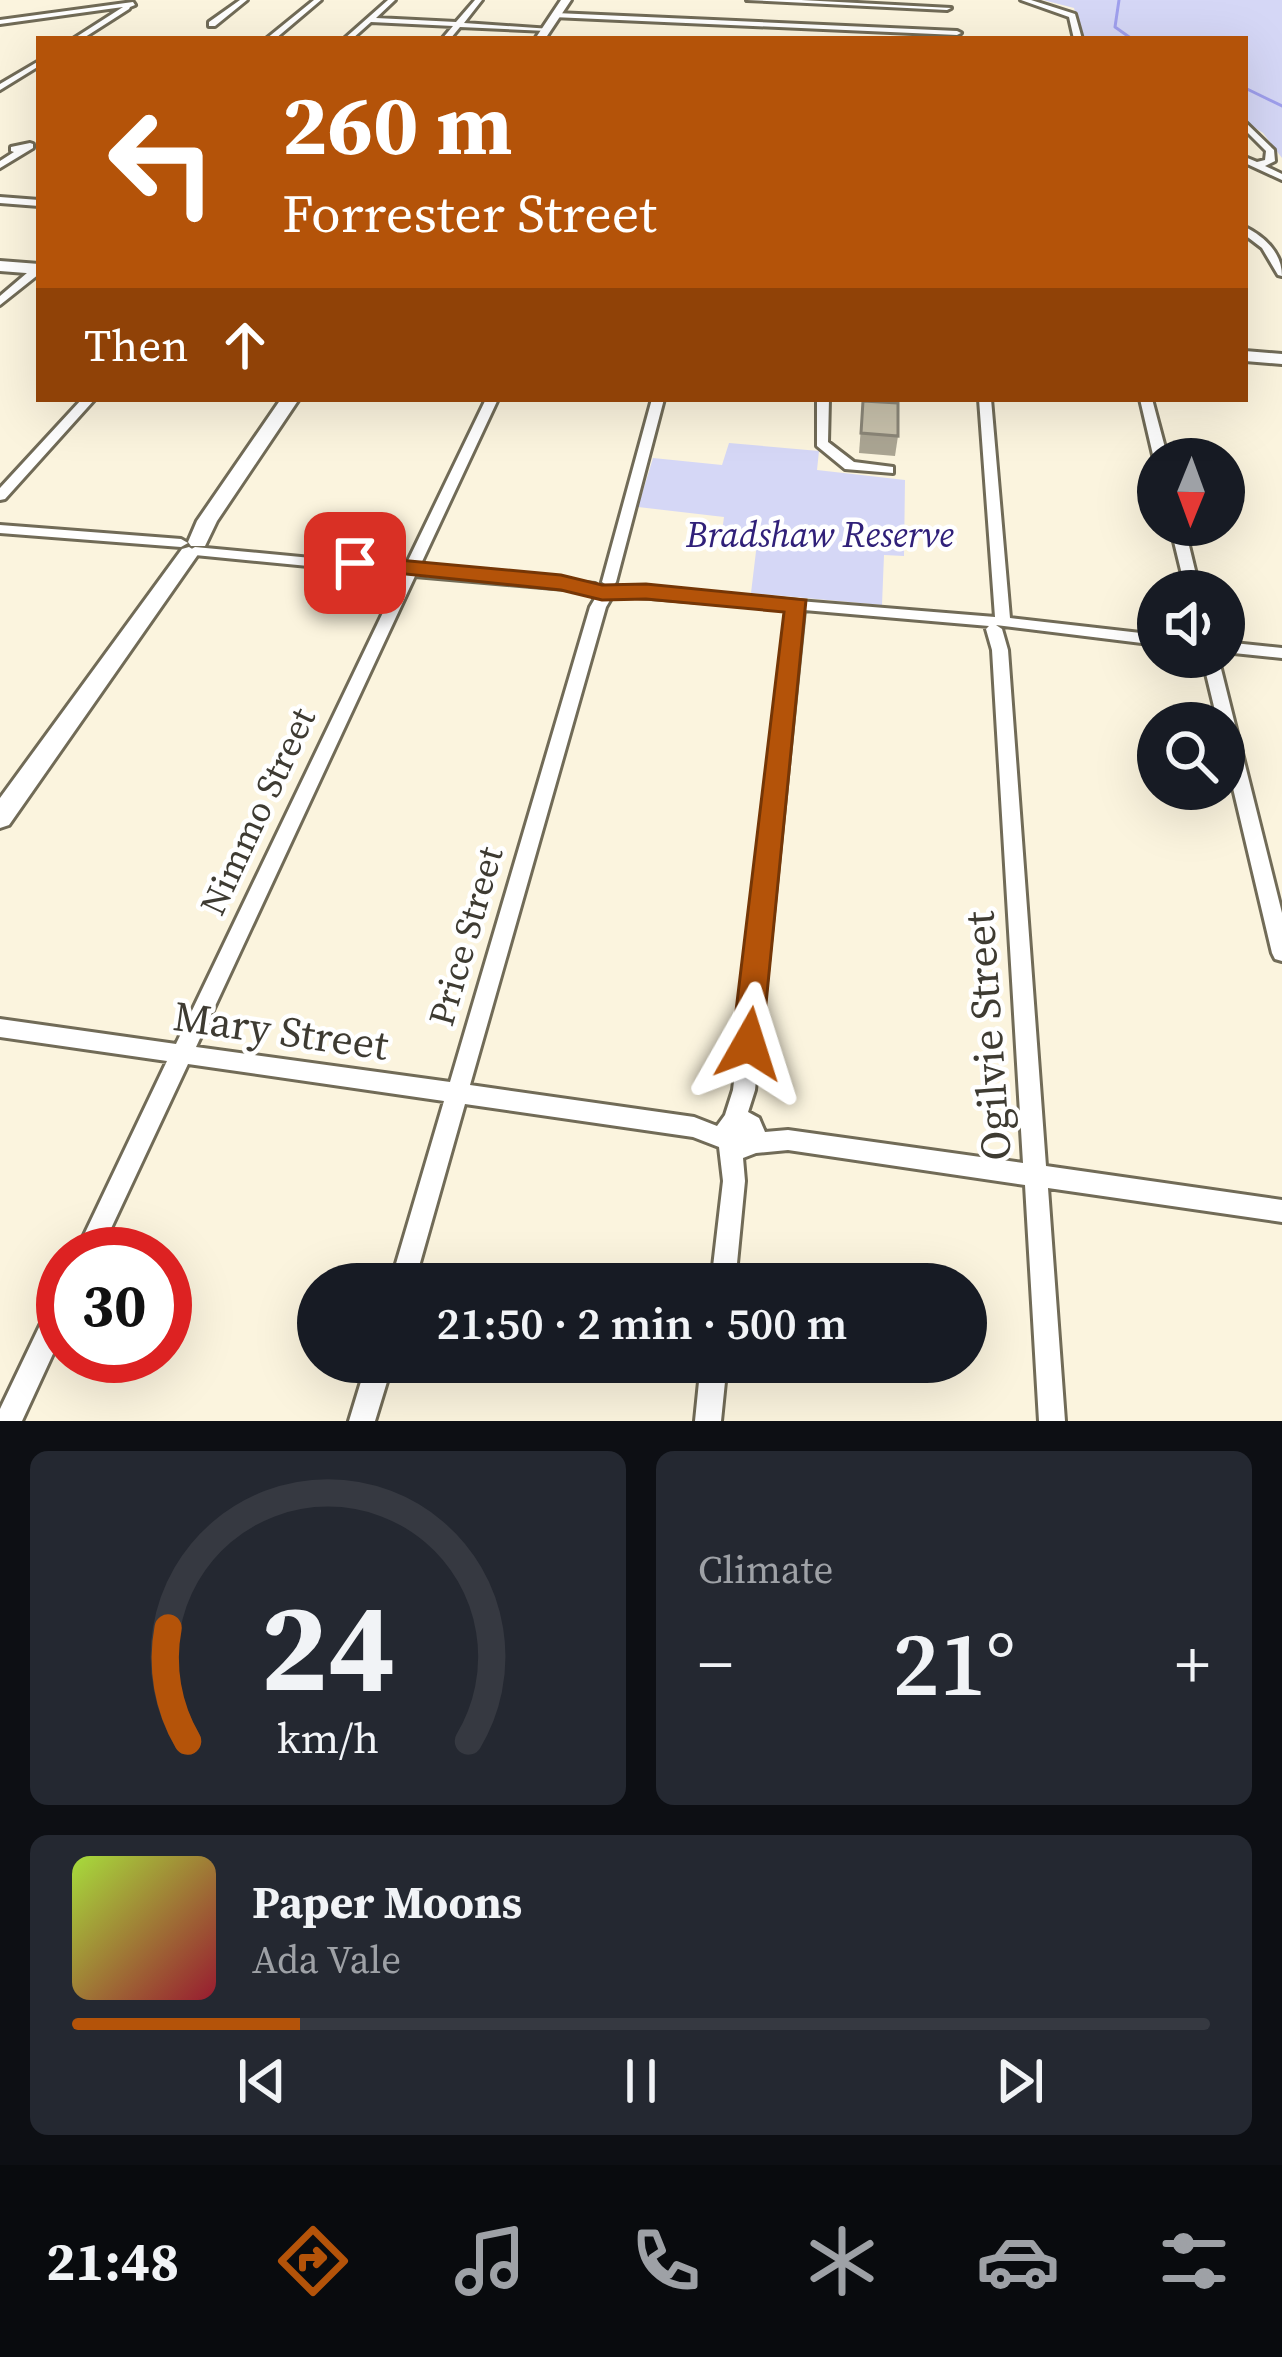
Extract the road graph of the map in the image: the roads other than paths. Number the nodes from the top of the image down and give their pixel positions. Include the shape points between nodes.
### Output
1 (244, 0) edge
2 (318, 0) edge
3 (392, 0) edge
4 (479, 0) edge
5 (566, 0) edge
6 (748, 0) edge
7 (918, 0) edge
8 (1026, 1) edge
9 (136, 2) edge
10 (906, 7) junction
11 (947, 8) junction
12 (556, 15) junction
13 (370, 20) junction
14 (2, 23) edge
15 (739, 23) junction
16 (212, 25) dead end
17 (458, 25) junction
18 (544, 34) edge
19 (82, 36) edge
20 (274, 36) edge
21 (351, 36) edge
22 (449, 36) edge
23 (957, 36) edge
24 (1077, 36) edge
25 (36, 65) edge
26 (0, 88) edge
27 (1248, 128) edge
28 (0, 146) edge
29 (26, 148) edge
30 (1248, 161) edge
31 (0, 165) edge
32 (1258, 166) junction
33 (1282, 177) edge
34 (0, 200) edge
35 (36, 203) edge
36 (1248, 232) edge
37 (0, 266) edge
38 (36, 269) edge
39 (36, 271) edge
40 (1282, 273) edge
41 (0, 302) edge
42 (1251, 357) edge
43 (1282, 357) edge
44 (86, 402) edge
45 (288, 402) edge
46 (492, 402) edge
47 (657, 402) edge
48 (823, 402) edge
49 (985, 402) edge
50 (1147, 402) edge
51 (1156, 438) edge
52 (888, 470) dead end
53 (0, 496) edge
54 (0, 529) edge
55 (190, 544) junction
56 (412, 569) junction
57 (604, 587) junction
58 (797, 606) junction
59 (999, 625) junction
60 (1137, 638) edge
61 (1245, 649) edge
62 (1282, 652) edge
63 (1215, 678) edge
64 (0, 818) edge
65 (1282, 952) edge
66 (0, 1028) edge
67 (181, 1055) junction
68 (457, 1094) junction
69 (740, 1134) junction
70 (1036, 1176) junction
71 (1282, 1211) edge
72 (100, 1227) edge
73 (408, 1263) edge
74 (725, 1263) edge
75 (36, 1362) edge
76 (374, 1383) edge
77 (712, 1383) edge
78 (8, 1421) edge
79 (362, 1421) edge
80 (708, 1421) edge
81 (1052, 1421) edge

1 - 16 street
2 - 20 street
3 - 13 street
4 - 17 street
5 - 12 street
6 - 10 street
6 - 15 street
7 - 10 street
7 - 11 street
8 - 24 street via 1072,16
9 - 14 street
9 - 19 street
10 - 11 street
11 - 23 street via 956,14
12 - 15 street
12 - 18 street
13 - 17 street
13 - 21 street
15 - 23 street
17 - 18 street
17 - 22 street
25 - 26 street
27 - 32 street via 1270,150 1270,161
28 - 29 street
29 - 31 street
30 - 32 street
32 - 33 street
34 - 35 street
36 - 40 street
37 - 38 street
39 - 41 street
42 - 43 street
44 - 53 street
45 - 55 street
46 - 56 street, Nimmo Street
47 - 57 street, Price Street
48 - 52 street via 822,443 850,466
49 - 59 street, Ogilvie Street
50 - 51 street
54 - 55 street
55 - 56 street
55 - 64 street
56 - 57 street
56 - 67 street, Nimmo Street
57 - 58 street
57 - 68 street, Price Street
58 - 59 street
58 - 69 street
59 - 60 street
59 - 70 street, Ogilvie Street
61 - 62 street
63 - 65 street
66 - 67 street, Mary Street
67 - 68 street, Mary Street
67 - 72 street, Nimmo Street
68 - 69 street, Mary Street
68 - 73 street, Price Street
69 - 70 street, Mary Street
69 - 74 street
70 - 71 street, Mary Street
70 - 81 street, Ogilvie Street
75 - 78 street
76 - 79 street
77 - 80 street

